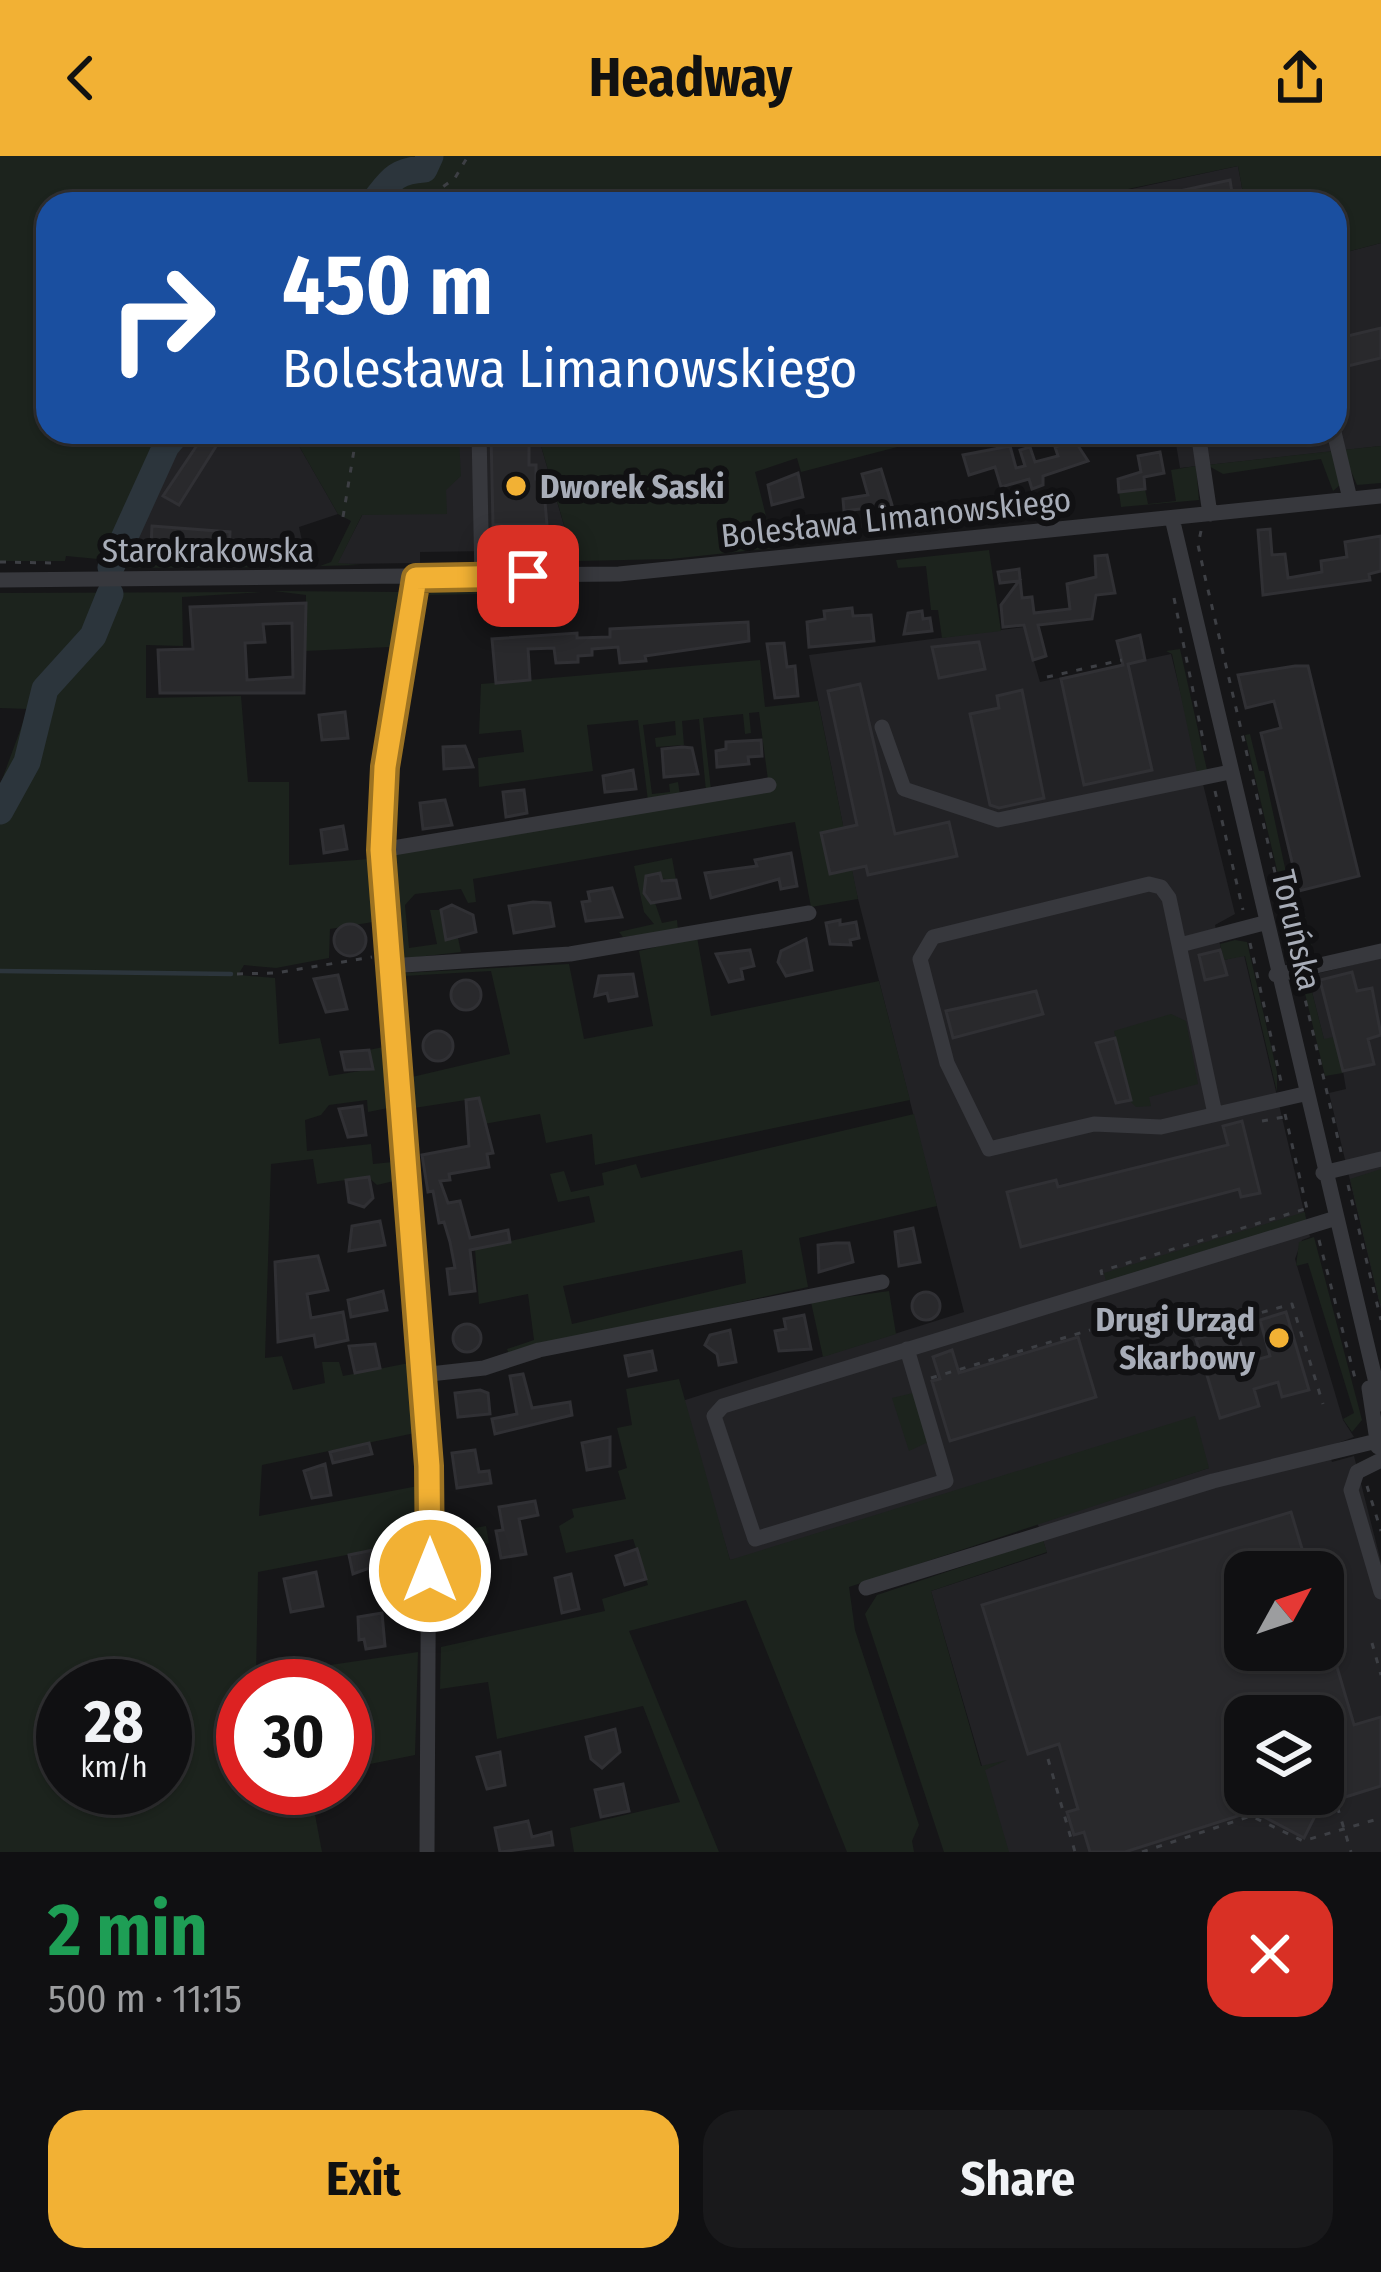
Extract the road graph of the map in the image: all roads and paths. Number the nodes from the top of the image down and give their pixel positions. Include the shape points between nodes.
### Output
1 (468, 156) edge
2 (436, 192) edge
3 (355, 444) edge
4 (479, 444) edge
5 (1199, 444) edge
6 (1337, 444) edge
7 (1381, 496) edge
8 (1350, 499) junction
9 (343, 517) dead end
10 (1172, 518) junction
11 (1209, 521) junction
12 (416, 578) junction
13 (482, 578) junction
14 (0, 580) edge
15 (1173, 595) dead end
16 (1122, 660) dead end
17 (1047, 676) dead end
18 (882, 727) dead end
19 (1230, 772) junction
20 (1211, 776) junction
21 (769, 785) dead end
22 (381, 850) junction
23 (809, 914) dead end
24 (1264, 923) junction
25 (1247, 928) junction
26 (1180, 945) junction
27 (1381, 951) edge
28 (388, 961) junction
29 (1298, 971) junction
30 (237, 974) dead end
31 (1276, 975) junction
32 (1304, 1094) junction
33 (1284, 1108) junction
34 (1215, 1114) junction
35 (1262, 1121) dead end
36 (1381, 1159) edge
37 (1344, 1168) junction
38 (1323, 1173) junction
39 (1309, 1217) junction
40 (1333, 1219) junction
41 (882, 1282) dead end
42 (1106, 1288) junction
43 (1381, 1320) edge
44 (1090, 1330) dead end
45 (1134, 1332) dead end
46 (907, 1349) junction
47 (1365, 1355) junction
48 (422, 1375) junction
49 (917, 1382) junction
50 (1359, 1397) dead end
51 (1322, 1404) dead end
52 (1381, 1404) edge
53 (1378, 1439) edge
54 (1381, 1460) edge
55 (1361, 1468) junction
56 (1381, 1531) edge
57 (866, 1588) dead end
58 (1381, 1592) edge
59 (1372, 1643) dead end
60 (1381, 1675) edge
61 (1048, 1759) dead end
62 (1340, 1815) edge
63 (1381, 1818) edge
64 (1344, 1829) junction
65 (428, 1852) edge
66 (1075, 1852) edge
67 (1142, 1852) edge
68 (1351, 1852) edge

1 - 2 path
3 - 9 path
4 - 13 street
5 - 11 street
6 - 8 street
7 - 8 street, Bolesława Limanowskiego
8 - 11 street, Bolesława Limanowskiego
10 - 11 street, Bolesława Limanowskiego
10 - 13 street, Bolesława Limanowskiego via 731,566
10 - 19 street, Toruńska
11 - 29 path via 1199,548
12 - 13 street, Bolesława Limanowskiego
12 - 14 street, Starokrakowska
12 - 22 street via 385,767
15 - 20 path
16 - 17 path
18 - 20 street via 904,789 992,820
19 - 20 street
19 - 24 street, Toruńska
20 - 25 path
21 - 22 street
22 - 28 street
23 - 28 street via 569,954
24 - 25 street
24 - 31 street, Toruńska
25 - 26 street
25 - 33 path
26 - 34 street
26 - 34 street via 1169,898 1149,884 933,937 920,959 947,1063 989,1149 1094,1124 1154,1129
27 - 29 street
28 - 30 path
28 - 48 street
29 - 31 street
29 - 37 path
31 - 32 street, Toruńska
32 - 33 street
32 - 38 street, Toruńska
33 - 34 street
33 - 35 path
33 - 39 path
36 - 37 street
37 - 38 street
37 - 43 path
38 - 40 street, Toruńska
39 - 40 street
39 - 42 street
39 - 42 path via 1101,1271
39 - 50 path via 1328,1262
40 - 47 street, Toruńska
41 - 48 street
42 - 46 street
44 - 49 path
45 - 51 path via 1292,1304
46 - 49 street
46 - 49 street via 717,1409 753,1537 946,1481
47 - 52 street, Toruńska
47 - 53 street, Toruńska
48 - 65 street via 430,1516
53 - 54 street, Toruńska
53 - 57 street
54 - 55 street
55 - 56 path
55 - 58 street via 1352,1490
59 - 60 path
61 - 66 path
62 - 64 path
63 - 64 path
64 - 67 path via 1303,1841 1251,1816
64 - 68 path

